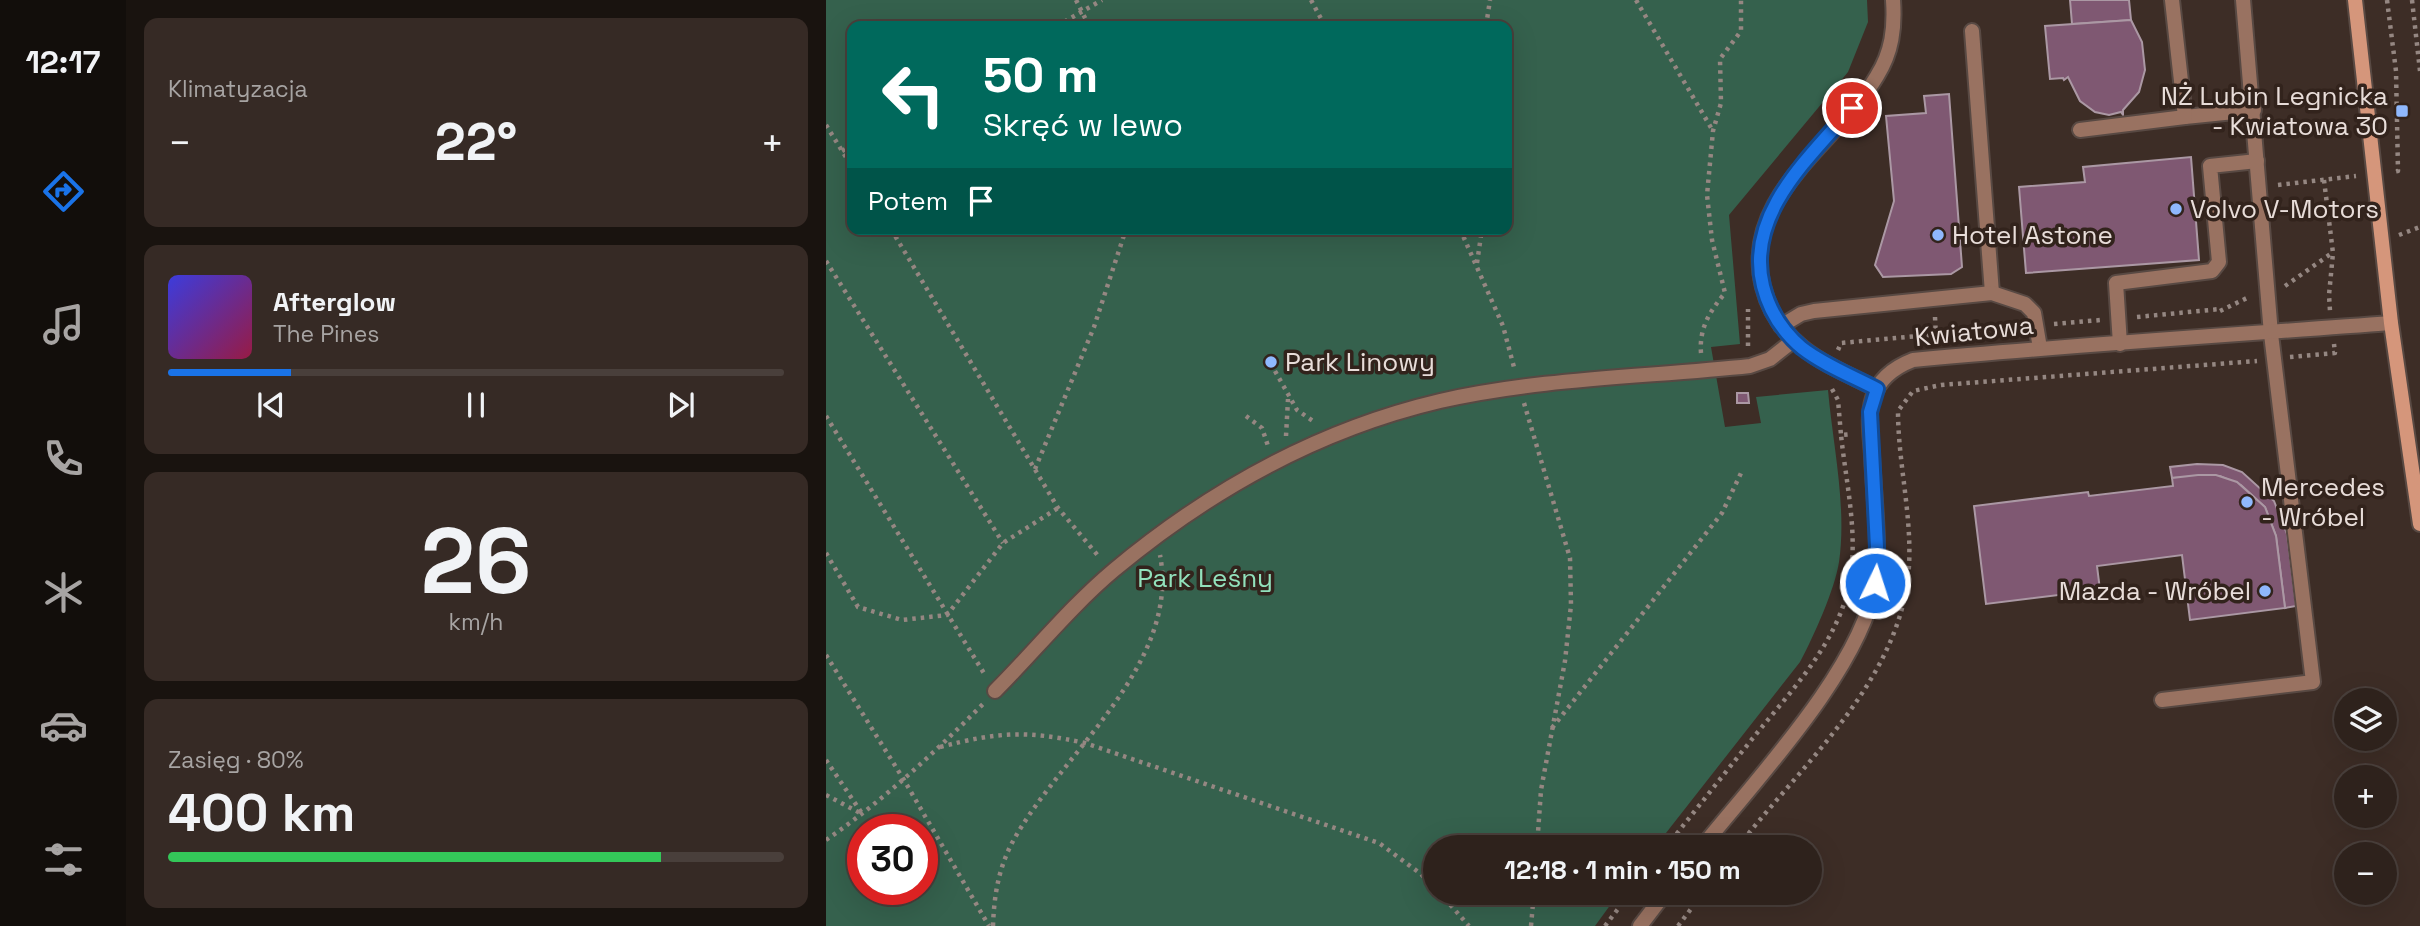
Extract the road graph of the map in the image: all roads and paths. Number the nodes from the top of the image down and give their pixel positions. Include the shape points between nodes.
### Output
1 (1076, 0) edge
2 (1102, 0) edge
3 (1311, 0) edge
4 (1490, 0) edge
5 (1636, 0) edge
6 (1741, 0) edge
7 (1893, 0) edge
8 (2172, 0) edge
9 (2244, 0) edge
10 (2356, 0) edge
11 (2412, 0) edge
12 (1082, 12) junction
13 (1066, 21) edge
14 (1086, 21) edge
15 (1322, 21) edge
16 (1487, 21) edge
17 (1972, 31) dead end
18 (2420, 71) edge
19 (2254, 110) junction
20 (2185, 117) junction
21 (826, 125) edge
22 (2080, 130) dead end
23 (1713, 131) junction
24 (847, 148) edge
25 (842, 151) junction
26 (847, 159) edge
27 (2257, 161) junction
28 (2325, 180) dead end
29 (895, 235) edge
30 (1123, 235) edge
31 (1463, 235) edge
32 (1481, 235) edge
33 (826, 261) edge
34 (1477, 264) junction
35 (1992, 293) junction
36 (1746, 298) dead end
37 (1755, 320) dead end
38 (2392, 323) junction
39 (1781, 326) junction
40 (2332, 328) junction
41 (2271, 334) junction
42 (1794, 340) junction
43 (2120, 344) junction
44 (2040, 348) junction
45 (2280, 358) dead end
46 (2266, 360) dead end
47 (1275, 371) dead end
48 (1702, 371) junction
49 (1826, 385) dead end
50 (1519, 387) junction
51 (1877, 389) junction
52 (1288, 396) junction
53 (826, 416) edge
54 (1247, 416) dead end
55 (1898, 428) junction
56 (1870, 432) junction
57 (1339, 433) junction
58 (1841, 435) junction
59 (1281, 457) junction
60 (1267, 464) junction
61 (1035, 469) junction
62 (1742, 471) dead end
63 (1058, 508) junction
64 (2420, 524) edge
65 (1157, 536) junction
66 (1003, 543) junction
67 (826, 553) edge
68 (1112, 572) junction
69 (947, 615) junction
70 (826, 654) edge
71 (996, 691) junction
72 (2162, 700) dead end
73 (1549, 732) junction
74 (1085, 743) junction
75 (939, 747) junction
76 (826, 760) edge
77 (904, 780) junction
78 (826, 795) edge
79 (861, 814) edge
80 (862, 814) edge
81 (864, 814) edge
82 (847, 826) edge
83 (1538, 835) edge
84 (1677, 835) edge
85 (1711, 835) edge
86 (1748, 835) edge
87 (826, 841) edge
88 (1423, 875) edge
89 (1450, 905) edge
90 (1533, 905) edge
91 (1620, 905) edge
92 (1656, 905) edge
93 (1694, 905) edge
94 (991, 926) edge
95 (1469, 926) edge
96 (1531, 926) edge
97 (1605, 926) edge
98 (1640, 926) edge
99 (1678, 926) edge

1 - 12 path
2 - 12 path
3 - 15 path
4 - 16 path
5 - 23 path
6 - 23 path via 1741,31 1720,59 1720,103
7 - 39 street via 1893,37 1876,79 1784,190 1765,226 1761,279
8 - 20 street
9 - 19 street
10 - 38 main road
11 - 18 path
12 - 13 path
12 - 14 path
17 - 35 street
19 - 20 street
19 - 27 street
20 - 22 street
21 - 25 path
23 - 48 path via 1707,195 1725,293 1709,312 1700,338
24 - 25 path
25 - 26 path
27 - 41 street
27 - 43 street via 2210,166 2219,262 2213,271 2116,283
28 - 40 path via 2333,253
29 - 61 path
30 - 61 path via 1094,327
31 - 34 path
32 - 34 path
33 - 66 path
34 - 50 path via 1503,326
35 - 39 street via 1814,311
35 - 44 street via 2025,304 2034,313
36 - 37 path
38 - 40 street, Kwiatowa
38 - 64 main road
39 - 42 street
40 - 41 street, Kwiatowa
40 - 45 path via 2335,353
41 - 43 street, Kwiatowa
41 - 72 street via 2313,682
42 - 48 street via 1760,363
42 - 51 street via 1813,356
43 - 44 street, Kwiatowa
44 - 51 street, Kwiatowa via 1913,359 1896,366
46 - 55 path via 1913,390 1898,411
47 - 52 path
48 - 50 street
49 - 58 path via 1839,400
50 - 57 street via 1440,401
50 - 73 path via 1570,558 1568,633
51 - 56 street
52 - 57 path via 1307,419
52 - 59 path
53 - 69 path
54 - 60 path via 1266,436
55 - 56 path
55 - 86 path via 1908,531 1905,596 1884,657 1844,717
56 - 58 path
56 - 85 street via 1877,547 1868,613 1824,692
57 - 59 street
58 - 84 path via 1853,548 1842,608 1801,678
59 - 60 street
60 - 65 street
61 - 63 path
62 - 73 path via 1722,513
63 - 66 path
63 - 68 path
65 - 68 street
65 - 74 path via 1164,573 1160,610 1147,648
66 - 69 path
67 - 69 path via 858,607 902,620
68 - 71 street
69 - 71 path
70 - 77 path
71 - 75 path
73 - 83 path
74 - 75 path via 1038,733 1004,733
74 - 88 path via 1379,843
74 - 94 path via 1012,844 995,887
75 - 77 path
76 - 80 path
77 - 81 path
77 - 94 path
78 - 79 path
82 - 87 path
89 - 95 path
90 - 96 path
91 - 97 path
92 - 98 street
93 - 99 path

